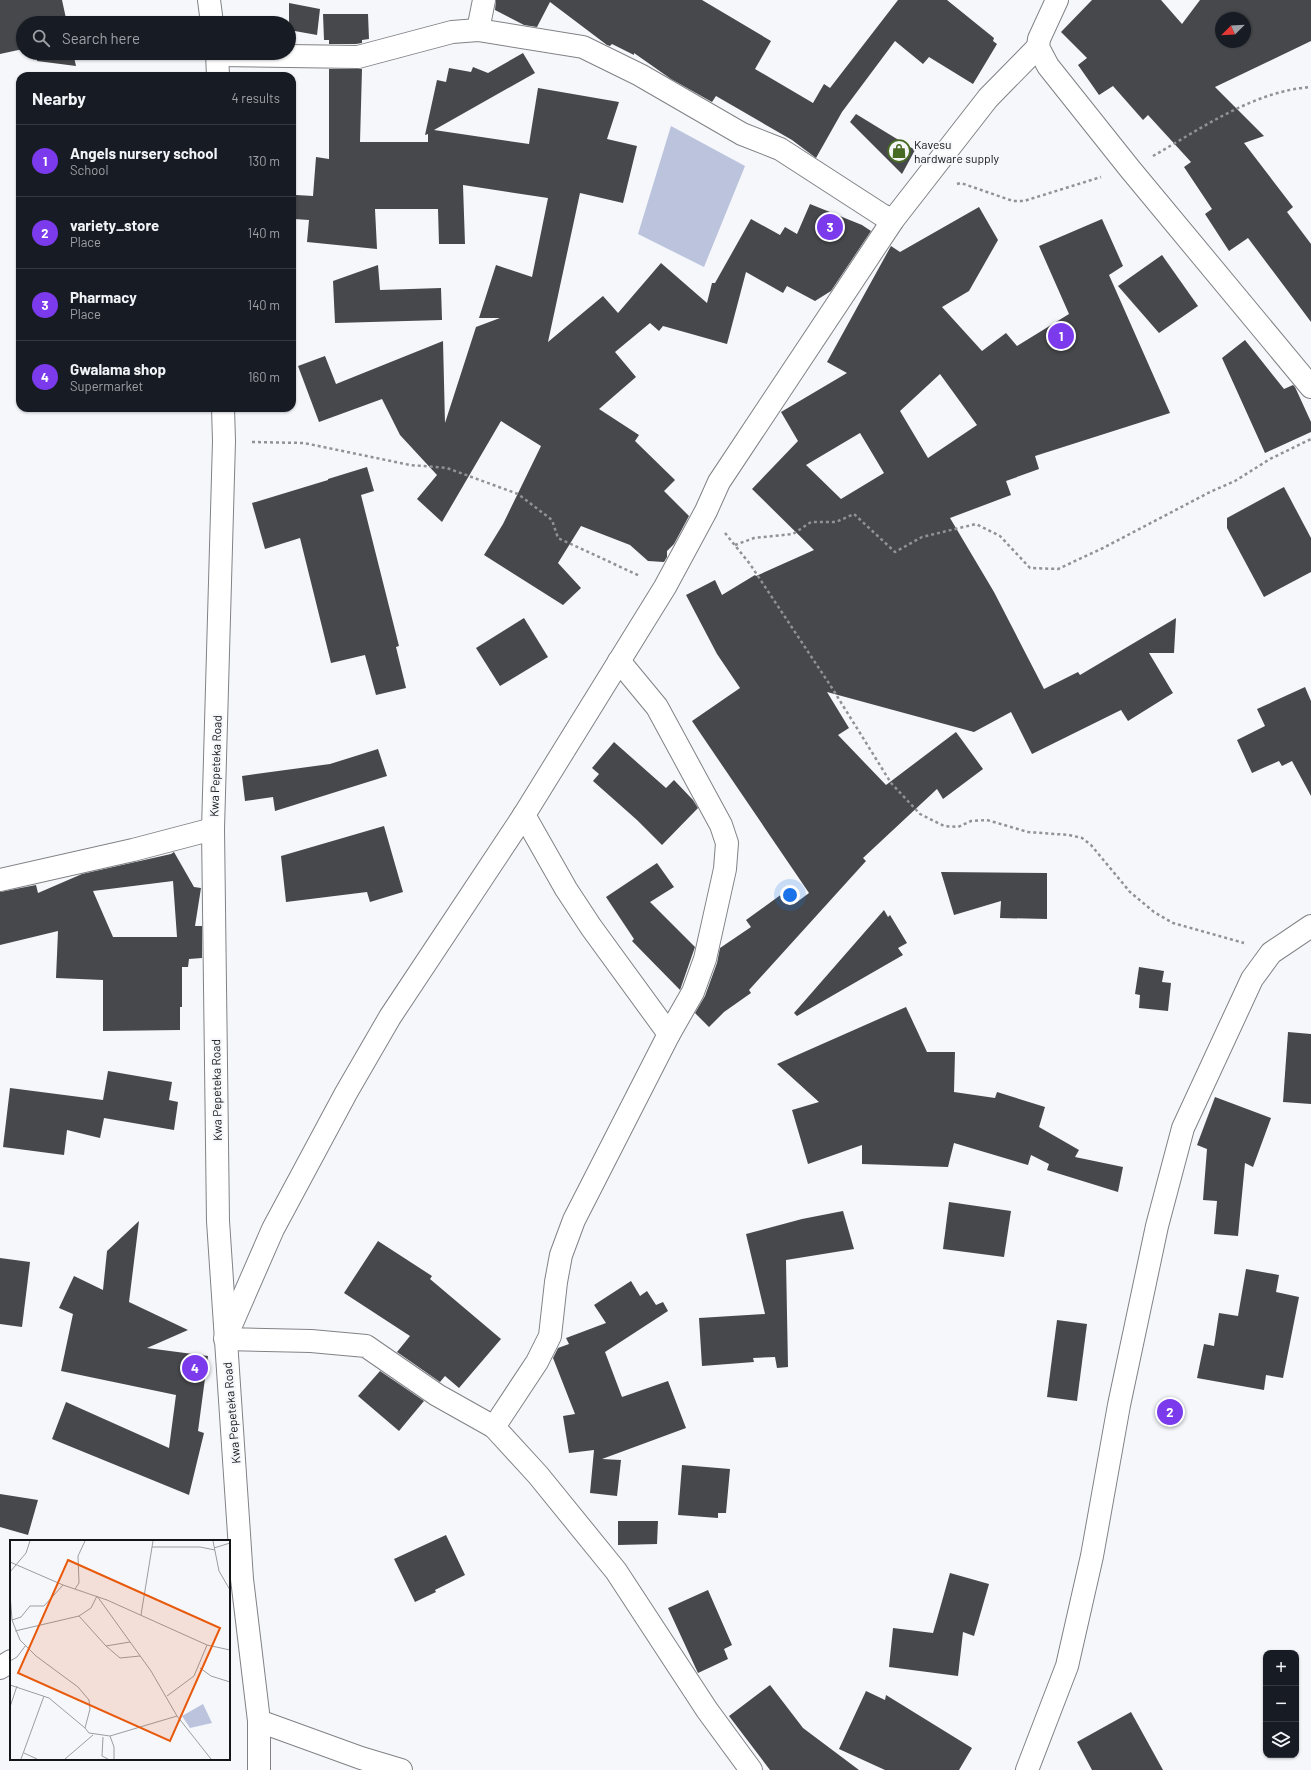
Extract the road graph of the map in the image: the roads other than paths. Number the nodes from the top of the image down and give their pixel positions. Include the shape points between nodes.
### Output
1 (209, 0) edge
2 (484, 0) edge
3 (1057, 0) edge
4 (211, 16) edge
5 (478, 30) junction
6 (1038, 48) junction
7 (296, 58) edge
8 (246, 60) edge
9 (218, 61) edge
10 (893, 220) junction
11 (1311, 387) edge
12 (223, 412) edge
13 (619, 661) junction
14 (524, 815) junction
15 (213, 829) junction
16 (0, 880) edge
17 (1311, 926) edge
18 (669, 1034) junction
19 (225, 1339) junction
20 (494, 1427) junction
21 (236, 1578) edge
22 (10, 1662) edge
23 (0, 1668) edge
24 (259, 1721) junction
25 (259, 1770) edge
26 (401, 1770) edge
27 (751, 1770) edge
28 (1028, 1770) edge

1 - 4 street
2 - 5 street
3 - 6 street via 1042,29
5 - 7 street via 452,32 358,56
5 - 10 street via 583,47 640,75 742,134 780,149
6 - 10 street via 988,98
6 - 11 street via 1048,66 1076,102
8 - 9 street
10 - 13 street via 718,482 706,511 665,587
12 - 15 street, Kwa Pepeteka Road
13 - 14 street
13 - 18 street via 657,708 721,825 727,843 725,869 705,959 694,992
14 - 18 street via 591,927
14 - 19 street via 390,1017 346,1093 273,1229
15 - 16 street
15 - 19 street, Kwa Pepeteka Road via 218,1221
17 - 28 street via 1271,953 1252,979 1183,1128 1157,1226 1119,1405 1092,1556 1067,1666
18 - 20 street via 574,1220 561,1255 550,1336 537,1362
19 - 20 street via 311,1341 366,1346 437,1395
19 - 21 street, Kwa Pepeteka Road
20 - 27 street via 538,1475 616,1571 707,1710
21 - 24 street, Kwa Pepeteka Road
22 - 23 street
24 - 25 street, Kwa Pepeteka Road
24 - 26 street

